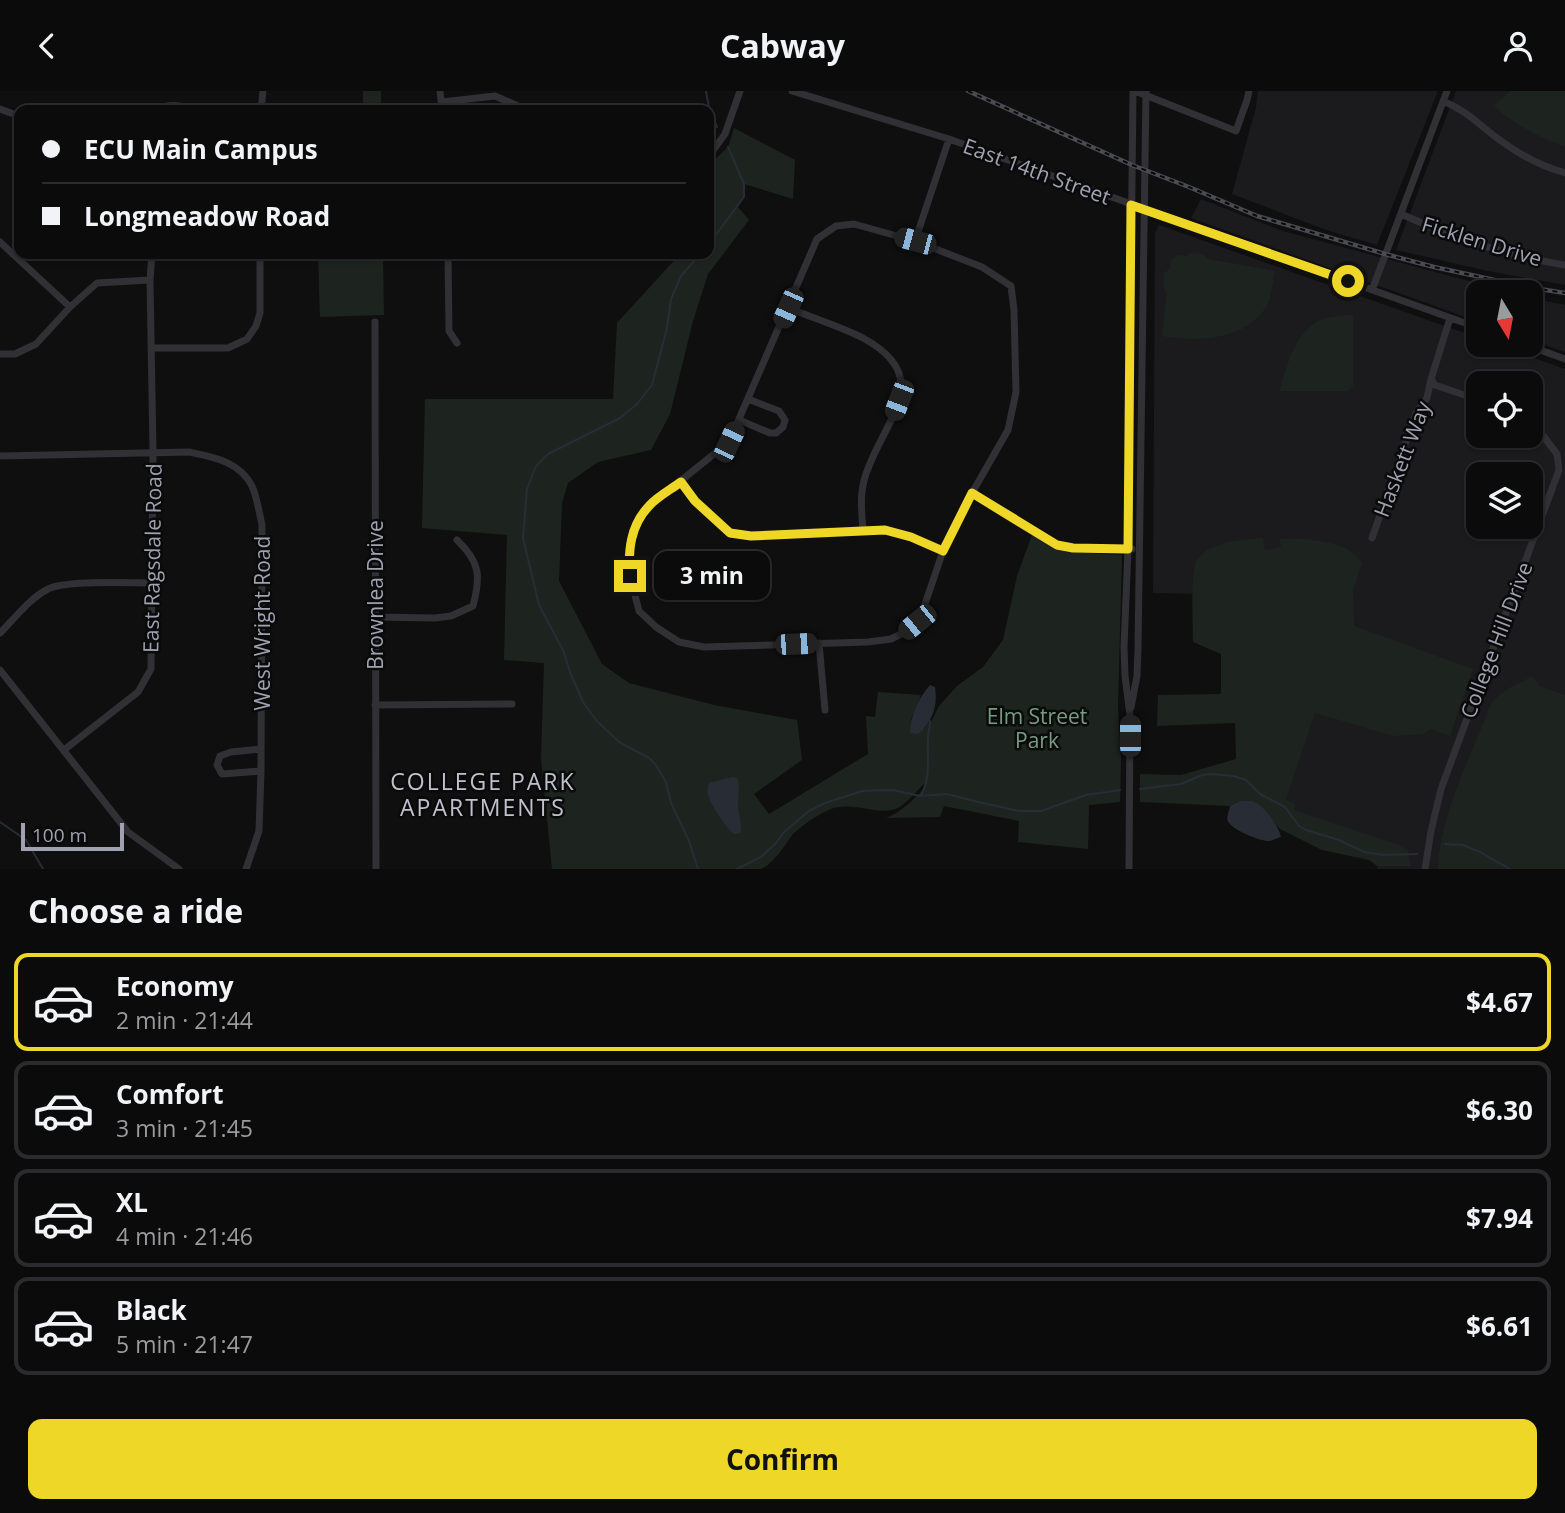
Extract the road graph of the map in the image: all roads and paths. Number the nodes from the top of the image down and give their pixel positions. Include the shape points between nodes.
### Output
1 (740, 91) edge
2 (792, 91) edge
3 (1134, 91) edge
4 (1249, 91) edge
5 (1447, 91) edge
6 (1146, 93) edge
7 (1443, 101) junction
8 (447, 105) edge
9 (516, 105) edge
10 (949, 139) junction
11 (714, 149) edge
12 (1565, 173) edge
13 (1131, 205) junction
14 (1145, 210) junction
15 (1401, 213) junction
16 (915, 241) junction
17 (0, 242) edge
18 (14, 255) edge
19 (18, 259) edge
20 (152, 259) edge
21 (260, 259) edge
22 (448, 259) edge
23 (1565, 265) edge
24 (150, 280) junction
25 (1372, 290) junction
26 (1130, 294) junction
27 (1143, 294) junction
28 (70, 307) junction
29 (788, 308) junction
30 (1450, 318) junction
31 (375, 322) dead end
32 (1466, 324) edge
33 (457, 343) dead end
34 (151, 348) junction
35 (1544, 351) edge
36 (0, 354) edge
37 (1565, 359) edge
38 (1130, 377) junction
39 (1141, 377) junction
40 (1431, 379) junction
41 (1466, 396) edge
42 (748, 399) junction
43 (739, 420) junction
44 (1543, 436) edge
45 (153, 452) junction
46 (0, 456) edge
47 (681, 482) junction
48 (1127, 485) junction
49 (1140, 486) junction
50 (972, 493) junction
51 (863, 530) junction
52 (1372, 538) dead end
53 (457, 540) dead end
54 (1128, 549) junction
55 (1139, 549) junction
56 (943, 551) junction
57 (152, 583) junction
58 (375, 617) junction
59 (0, 633) edge
60 (820, 643) junction
61 (1125, 647) junction
62 (1138, 648) junction
63 (0, 670) edge
64 (1125, 675) junction
65 (1137, 676) junction
66 (512, 704) dead end
67 (375, 705) junction
68 (824, 710) dead end
69 (1130, 715) junction
70 (261, 749) junction
71 (64, 750) junction
72 (261, 771) junction
73 (179, 869) edge
74 (246, 869) edge
75 (376, 869) edge
76 (1129, 869) edge
77 (1425, 869) edge

1 - 11 street via 725,134
2 - 10 street, East 14th Street
3 - 6 street
3 - 13 street
4 - 6 street via 1236,131
5 - 7 street
6 - 14 street
7 - 12 street via 1467,113 1524,156
7 - 15 street
8 - 9 street via 495,96
10 - 13 street, East 14th Street
10 - 16 street
13 - 14 street, East 14th Street
13 - 26 street
14 - 25 street, East 14th Street
14 - 27 street
15 - 23 street, Ficklen Drive via 1482,246
15 - 25 street
16 - 29 street via 853,224 836,226 817,239
16 - 50 street via 982,267 1011,286 1016,392 1007,430
17 - 18 street
19 - 28 street
20 - 24 street, East Ragsdale Road
21 - 34 street via 260,313 247,339 228,348
22 - 33 street via 449,331
24 - 28 street via 97,283
24 - 34 street, East Ragsdale Road
25 - 30 street, East 14th Street
26 - 27 street
26 - 38 street
27 - 39 street
28 - 36 street via 36,344
29 - 42 street
29 - 51 street via 864,339 894,360 902,379 899,400 868,467 860,496
30 - 32 street, East 14th Street
30 - 40 street
31 - 58 street, Brownlea Drive
34 - 45 street, East Ragsdale Road
35 - 37 street
38 - 39 street
38 - 48 street
39 - 49 street
40 - 41 street via 1435,385
40 - 52 street, Haskett Way
42 - 43 street
42 - 43 street via 779,411 785,420 783,427 771,433
43 - 47 street via 729,442
44 - 77 street, College Hill Drive via 1557,454 1559,471 1441,789
45 - 46 street, West Wright Road
45 - 57 street, East Ragsdale Road
45 - 70 street, West Wright Road via 219,458 239,469 252,486 262,524
47 - 51 street via 730,533
47 - 60 street via 648,507 633,531 628,555 639,611 679,642 704,647
48 - 49 street
48 - 54 street
49 - 55 street
50 - 54 street via 1057,545
50 - 56 street
51 - 56 street via 885,530
53 - 58 street via 469,551 477,569 473,606 435,618
54 - 55 street
54 - 61 street
55 - 62 street
56 - 60 street via 917,622 905,632 880,641
57 - 59 street via 51,587
57 - 71 street, East Ragsdale Road via 151,669 138,692
58 - 67 street, Brownlea Drive
60 - 68 street
61 - 62 street
61 - 64 street
62 - 65 street
63 - 71 street
64 - 65 street
64 - 69 street
65 - 69 street
66 - 67 street
67 - 75 street, Brownlea Drive
69 - 76 street
70 - 72 street, West Wright Road
70 - 72 street via 231,752 220,756 217,765 222,774
71 - 73 street via 128,832
72 - 74 street, West Wright Road via 259,831

